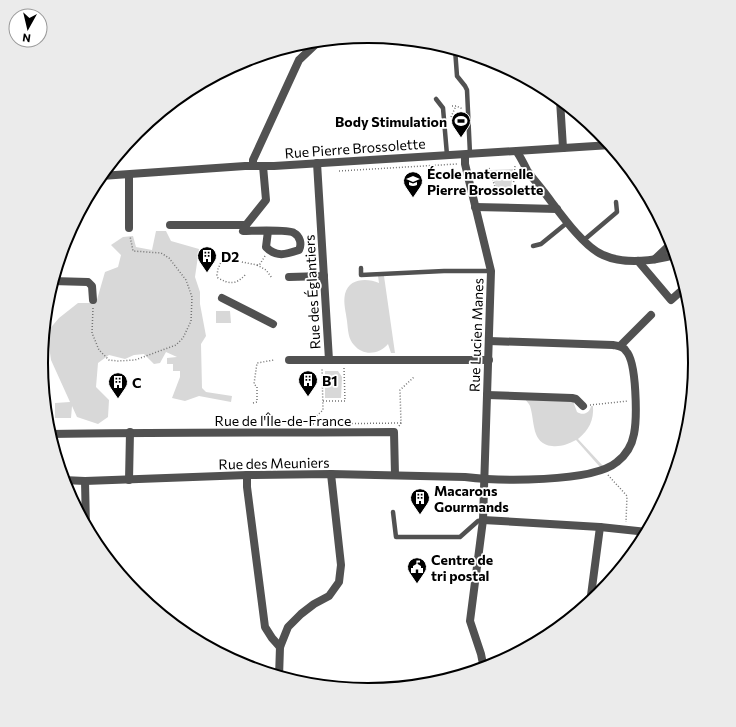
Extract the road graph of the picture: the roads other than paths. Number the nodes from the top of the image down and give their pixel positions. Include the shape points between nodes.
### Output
1 (312, 48) edge
2 (456, 56) edge
3 (436, 99) dead end
4 (560, 107) edge
5 (603, 146) edge
6 (563, 148) junction
7 (517, 152) junction
8 (447, 155) junction
9 (467, 155) junction
10 (318, 163) junction
11 (253, 166) junction
12 (263, 166) junction
13 (129, 175) junction
14 (109, 176) edge
15 (616, 202) dead end
16 (475, 207) junction
17 (558, 209) junction
18 (568, 222) junction
19 (170, 225) dead end
20 (246, 225) junction
21 (130, 228) road end
22 (268, 232) junction
23 (584, 240) junction
24 (533, 246) dead end
25 (667, 248) edge
26 (670, 256) edge
27 (654, 259) junction
28 (638, 261) junction
29 (361, 268) dead end
30 (491, 271) junction
31 (324, 276) junction
32 (289, 277) dead end
33 (58, 281) edge
34 (680, 292) dead end
35 (222, 298) dead end
36 (93, 300) road end
37 (651, 315) dead end
38 (273, 324) dead end
39 (489, 342) junction
40 (620, 346) junction
41 (289, 360) dead end
42 (326, 360) junction
43 (489, 360) junction
44 (487, 395) junction
45 (582, 406) road end
46 (130, 432) junction
47 (56, 434) edge
48 (331, 474) junction
49 (247, 475) junction
50 (395, 475) junction
51 (70, 480) edge
52 (129, 480) junction
53 (485, 480) junction
54 (85, 481) junction
55 (393, 512) dead end
56 (86, 515) edge
57 (483, 520) junction
58 (600, 527) junction
59 (641, 531) edge
60 (591, 593) edge
61 (280, 647) junction
62 (483, 663) edge
63 (279, 671) edge

1 - 11 street via 299,60 253,160
2 - 9 lane via 457,76 465,86 468,112
3 - 8 lane via 444,108
4 - 6 street
5 - 6 street, Rue Pierre Brossolette
6 - 7 street, Rue Pierre Brossolette
7 - 9 street, Rue Pierre Brossolette
7 - 17 street via 528,171
8 - 9 street, Rue Pierre Brossolette
8 - 10 street, Rue Pierre Brossolette
9 - 16 street, Rue Lucien Manes via 465,164
10 - 12 street, Rue Pierre Brossolette
10 - 31 street, Rue des Églantiers
11 - 12 street, Rue Pierre Brossolette
11 - 13 street, Rue Pierre Brossolette
12 - 20 street via 266,200
13 - 14 street, Rue Pierre Brossolette
13 - 21 street
15 - 23 lane via 617,212
16 - 17 street
16 - 30 street, Rue Lucien Manes
17 - 18 street
18 - 23 street
18 - 24 lane via 541,244
19 - 20 street
20 - 22 street via 243,231
22 - 22 street via 294,233 300,239 301,246 299,250 277,255 266,247
23 - 28 street via 602,255 618,260
25 - 27 street
26 - 27 street
27 - 28 street
28 - 34 street via 671,300
29 - 30 lane via 361,275
30 - 39 street, Rue Lucien Manes
31 - 32 street
31 - 42 street, Rue des Églantiers
33 - 36 street via 88,282 92,286
35 - 38 street
37 - 40 street
39 - 40 street
39 - 43 street, Rue Lucien Manes
40 - 53 street, Rue des Meuniers via 631,359 636,390 634,433 625,455 604,470 583,474 546,479
41 - 42 street
42 - 43 street, Rue des Églantiers
43 - 44 street, Rue Lucien Manes
44 - 45 street via 572,398
44 - 53 street, Rue Lucien Manes
46 - 47 street, Rue de l'Île-de-France
46 - 50 street, Rue de l'Île-de-France via 394,432
46 - 52 street
48 - 49 street, Rue des Meuniers
48 - 50 street, Rue des Meuniers
48 - 61 street via 340,565 339,582 329,596 300,614 288,627
49 - 52 street, Rue des Meuniers
49 - 61 street via 265,626
50 - 53 street, Rue des Meuniers
51 - 54 street, Rue des Meuniers
52 - 54 street, Rue des Meuniers
53 - 57 street, Rue Lucien Manes
54 - 56 street
55 - 57 lane via 396,537 460,537 478,521
57 - 58 street
57 - 62 street, Rue Lucien Manes via 470,621
58 - 59 street
58 - 60 street
61 - 63 street

